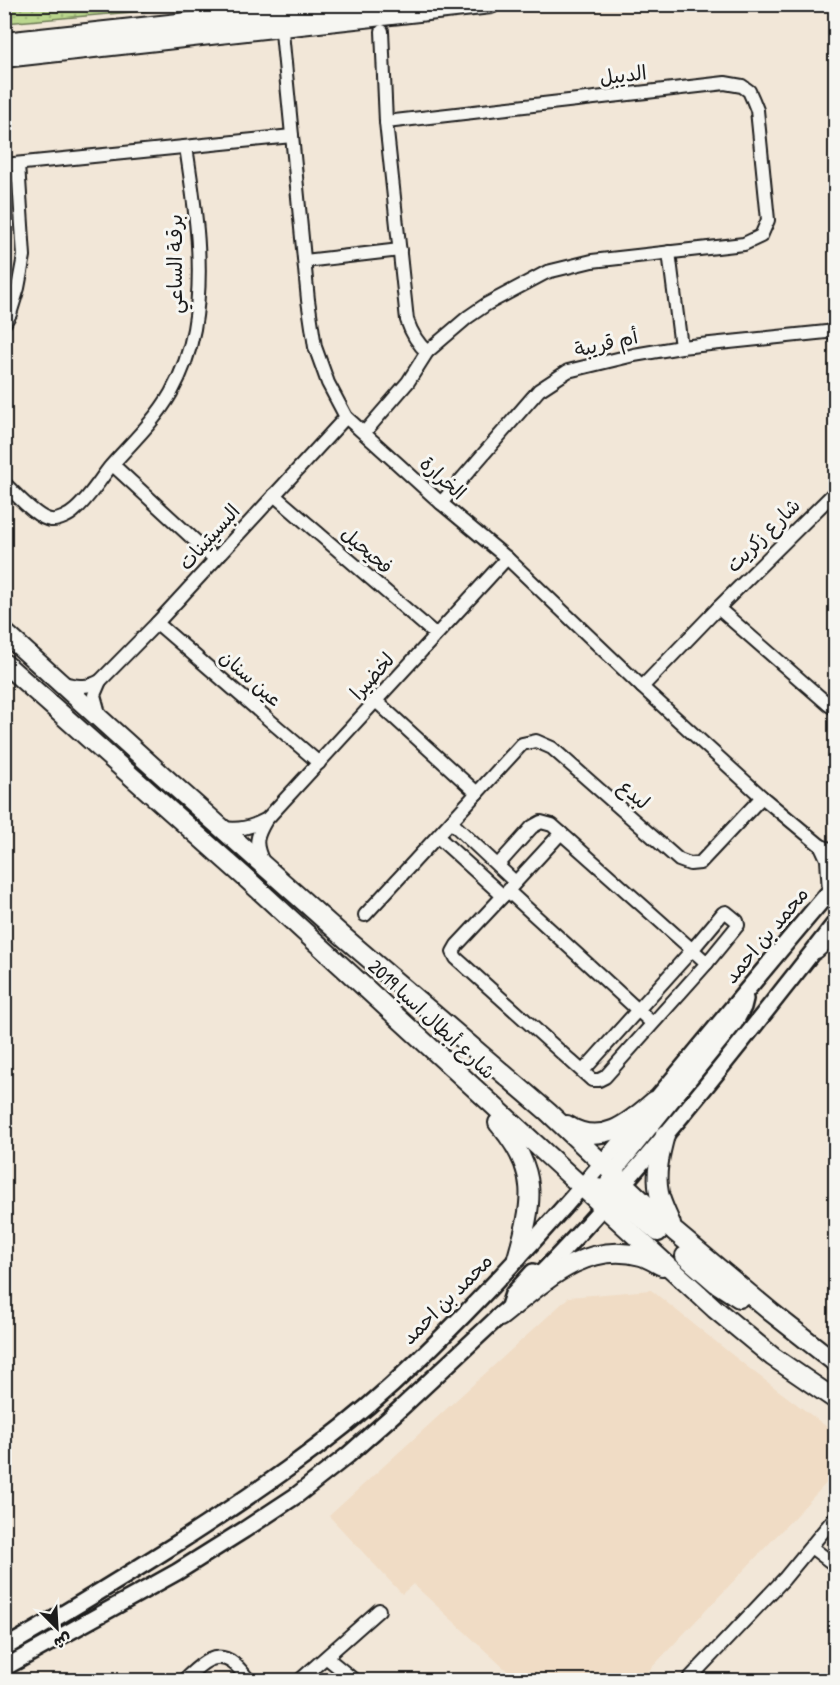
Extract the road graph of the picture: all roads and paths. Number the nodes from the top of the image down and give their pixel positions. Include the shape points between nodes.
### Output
1 (353, 4) edge
2 (491, 4) edge
3 (281, 20) junction
4 (382, 31) dead end
5 (4, 42) edge
6 (4, 58) edge
7 (386, 122) junction
8 (292, 136) junction
9 (186, 147) junction
10 (18, 164) junction
11 (4, 165) edge
12 (400, 250) junction
13 (669, 252) junction
14 (305, 261) junction
15 (4, 324) edge
16 (836, 331) edge
17 (681, 347) junction
18 (427, 352) junction
19 (346, 417) junction
20 (364, 433) junction
21 (112, 465) junction
22 (4, 483) edge
23 (836, 491) edge
24 (274, 495) junction
25 (441, 503) junction
26 (507, 558) junction
27 (215, 559) junction
28 (718, 608) junction
29 (157, 623) junction
30 (4, 632) edge
31 (435, 634) junction
32 (4, 663) edge
33 (100, 681) junction
34 (62, 683) junction
35 (642, 687) junction
36 (376, 701) junction
37 (836, 709) edge
38 (101, 718) junction
39 (319, 763) junction
40 (477, 793) junction
41 (762, 797) junction
42 (266, 820) junction
43 (452, 822) junction
44 (223, 828) junction
45 (561, 833) junction
46 (438, 837) junction
47 (821, 846) junction
48 (836, 850) edge
49 (264, 865) junction
50 (498, 865) junction
51 (832, 888) edge
52 (509, 890) junction
53 (365, 915) dead end
54 (836, 922) edge
55 (836, 940) edge
56 (692, 950) junction
57 (804, 962) junction
58 (706, 963) junction
59 (745, 993) junction
60 (638, 1011) junction
61 (652, 1023) junction
62 (446, 1063) junction
63 (583, 1071) junction
64 (654, 1101) junction
65 (548, 1112) junction
66 (665, 1135) junction
67 (604, 1187) junction
68 (674, 1231) junction
69 (517, 1258) junction
70 (676, 1272) junction
71 (505, 1311) junction
72 (771, 1312) junction
73 (836, 1363) edge
74 (836, 1400) edge
75 (836, 1516) edge
76 (811, 1547) junction
77 (836, 1566) edge
78 (379, 1610) dead end
79 (4, 1648) edge
80 (327, 1658) junction
81 (4, 1668) edge
82 (184, 1680) edge
83 (249, 1680) edge
84 (300, 1680) edge
85 (354, 1680) edge
86 (688, 1680) edge

1 - 3 main road
2 - 3 main road
3 - 5 main road
3 - 6 main road
3 - 8 street, الخرارة
4 - 7 street
7 - 12 street
7 - 13 street, الديبل via 725,82 742,86 749,91 757,110 768,220 765,229 744,244
8 - 9 street
8 - 14 street, الخرارة
9 - 10 street
9 - 21 street, برقـة الساعي via 198,255 194,331 182,372 170,395
10 - 11 street
10 - 15 street via 24,256 18,288
12 - 14 street
12 - 18 street via 407,320 417,342
13 - 17 street
13 - 18 street, الديبل via 592,261 547,272 478,311
14 - 19 street, الخرارة via 315,347
16 - 17 street, أم قريبة
17 - 25 street, أم قريبة via 568,371 539,390
18 - 20 street, الديبل via 408,382
19 - 20 street, الخرارة
19 - 24 street, البسيتينات
20 - 25 street, الخرارة
21 - 22 street, برقـة الساعي via 75,510 63,518 51,520 40,516
21 - 27 street
23 - 28 street, شارع زكريت
24 - 27 street, البسيتينات
24 - 31 street, فحيحيل
25 - 26 street, الخرارة
26 - 31 street, لخضيرا
26 - 35 street, الخرارة
27 - 29 street, البسيتينات
28 - 35 street, شارع زكريت
28 - 37 street
29 - 33 street, البسيتينات
29 - 39 street, عين سنان
30 - 34 main road, شارع أبطال اسيا 2019
31 - 36 street, لخضيرا
32 - 62 main road, شارع أبطال اسيا 2019
33 - 34 street via 89,687
33 - 38 street via 94,695
34 - 38 main road, شارع أبطال اسيا 2019
35 - 41 street, الخرارة
36 - 39 street, لخضيرا
36 - 40 street
38 - 44 main road, شارع أبطال اسيا 2019
39 - 42 street, لخضيرا
40 - 41 street, لبدع via 522,744 536,741 552,748 679,860 690,864 700,863
40 - 43 street, لبدع
41 - 47 street, الخرارة
42 - 44 street, لخضيرا via 237,830
42 - 49 street, لخضيرا via 257,835 257,850
43 - 46 street, لبدع
43 - 50 street
44 - 49 main road, شارع أبطال اسيا 2019
45 - 50 street via 541,822
45 - 52 street
45 - 56 street
46 - 52 street
46 - 53 street, لبدع
47 - 48 street, الخرارة
47 - 51 street
49 - 65 main road, شارع أبطال اسيا 2019
50 - 52 street
51 - 59 street, محمد بن احمد
52 - 60 street
52 - 63 street via 453,952
54 - 57 street, محمد بن احمد
55 - 57 street
56 - 58 street
56 - 58 street via 723,913 737,921 738,925
56 - 60 street
57 - 66 street, محمد بن احمد
58 - 61 street
59 - 64 street, محمد بن احمد
59 - 67 street via 735,1022
60 - 61 street
60 - 63 street
61 - 63 street via 604,1077 592,1080
62 - 67 main road, شارع أبطال اسيا 2019
62 - 69 main road via 512,1139 522,1156 530,1205
64 - 65 main road via 631,1121 601,1134 575,1129
64 - 67 street, محمد بن احمد
65 - 67 main road, شارع أبطال اسيا 2019
66 - 67 street, محمد بن احمد
66 - 68 main road via 657,1166 659,1194
67 - 68 main road, شارع أبطال اسيا 2019
67 - 69 street, محمد بن احمد
67 - 70 main road, شارع أبطال اسيا 2019
67 - 71 street via 513,1294
67 - 72 main road via 716,1283
68 - 72 main road, شارع أبطال اسيا 2019
69 - 79 street, محمد بن احمد via 391,1385 290,1468 109,1587
70 - 71 main road via 642,1256 604,1254 561,1269
70 - 74 main road, شارع أبطال اسيا 2019 via 773,1357
71 - 81 street via 348,1455 297,1495 177,1572
72 - 73 main road, شارع أبطال اسيا 2019
75 - 76 street
76 - 77 street
76 - 86 street
78 - 80 street
80 - 84 street
80 - 85 street
82 - 83 street via 216,1657 231,1662

